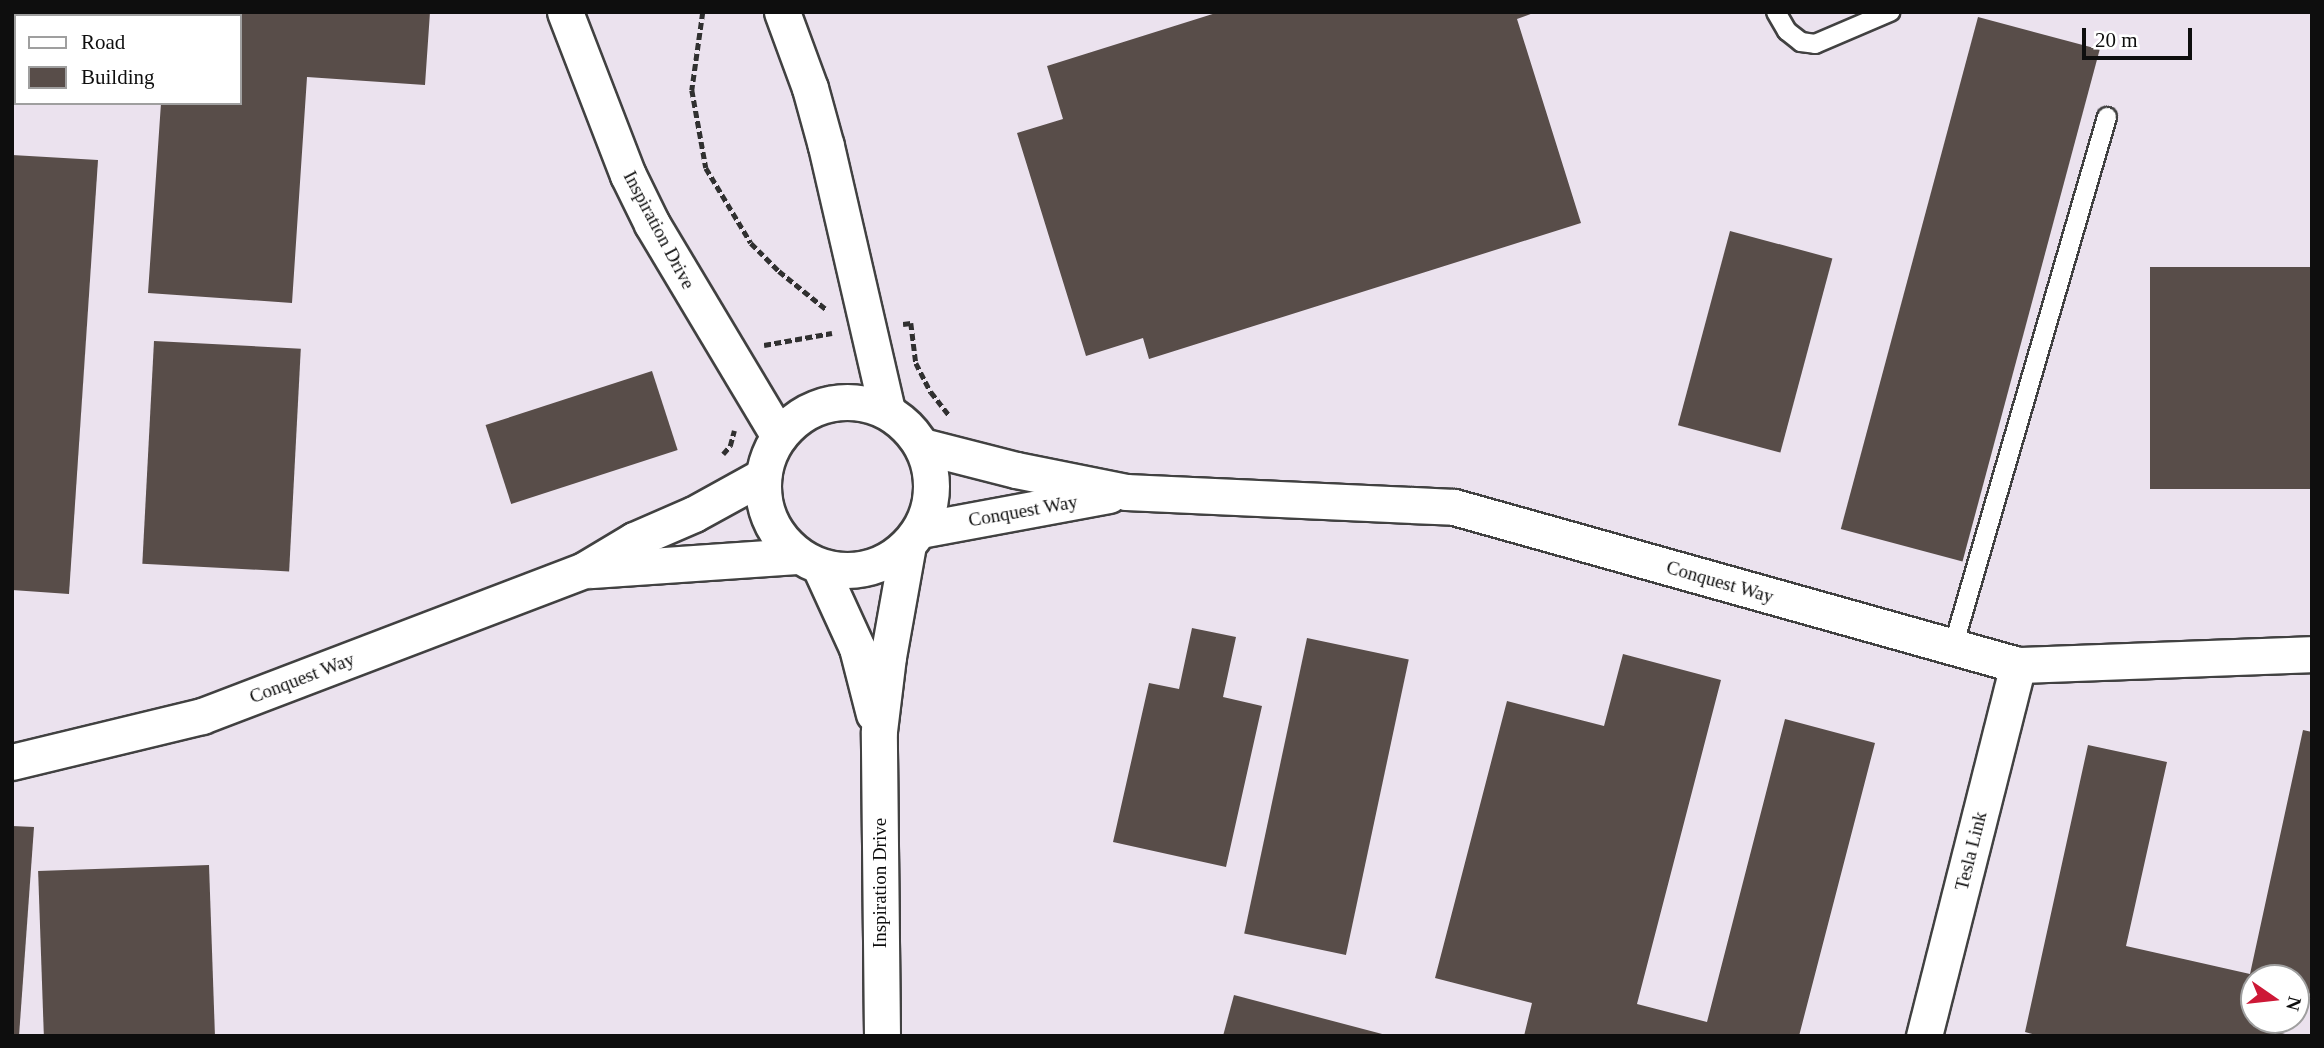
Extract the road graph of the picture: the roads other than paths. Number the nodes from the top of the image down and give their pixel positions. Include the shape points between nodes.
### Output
1 (565, 12) edge
2 (782, 12) edge
3 (1776, 12) edge
4 (1890, 12) edge
5 (2107, 117) dead end
6 (887, 411) junction
7 (779, 436) junction
8 (922, 446) junction
9 (763, 477) junction
10 (1126, 492) junction
11 (914, 537) junction
12 (809, 561) junction
13 (584, 570) junction
14 (1953, 647) junction
15 (2312, 653) edge
16 (2018, 665) junction
17 (879, 731) junction
18 (12, 762) edge
19 (882, 1036) edge
20 (1924, 1036) edge

1 - 7 street, Inspiration Drive via 652,225
2 - 6 street via 826,146
3 - 4 lane via 1787,31 1801,42 1815,44
5 - 14 lane
6 - 7 street via 841,401 796,418
6 - 8 street
7 - 9 street
8 - 10 street, Conquest Way
8 - 11 street via 931,474 930,502
9 - 12 street via 770,521 782,540
9 - 13 street, Conquest Way via 634,540
10 - 11 street, Conquest Way
10 - 14 street, Conquest Way via 1454,507
11 - 12 street via 890,560 867,569 843,571
11 - 17 street, Inspiration Drive via 888,657
12 - 13 street, Conquest Way
12 - 17 street, Inspiration Drive via 857,648
13 - 18 street, Conquest Way via 202,716
14 - 16 street, Conquest Way
15 - 16 street, Conquest Way
16 - 20 street, Tesla Link
17 - 19 street, Inspiration Drive

